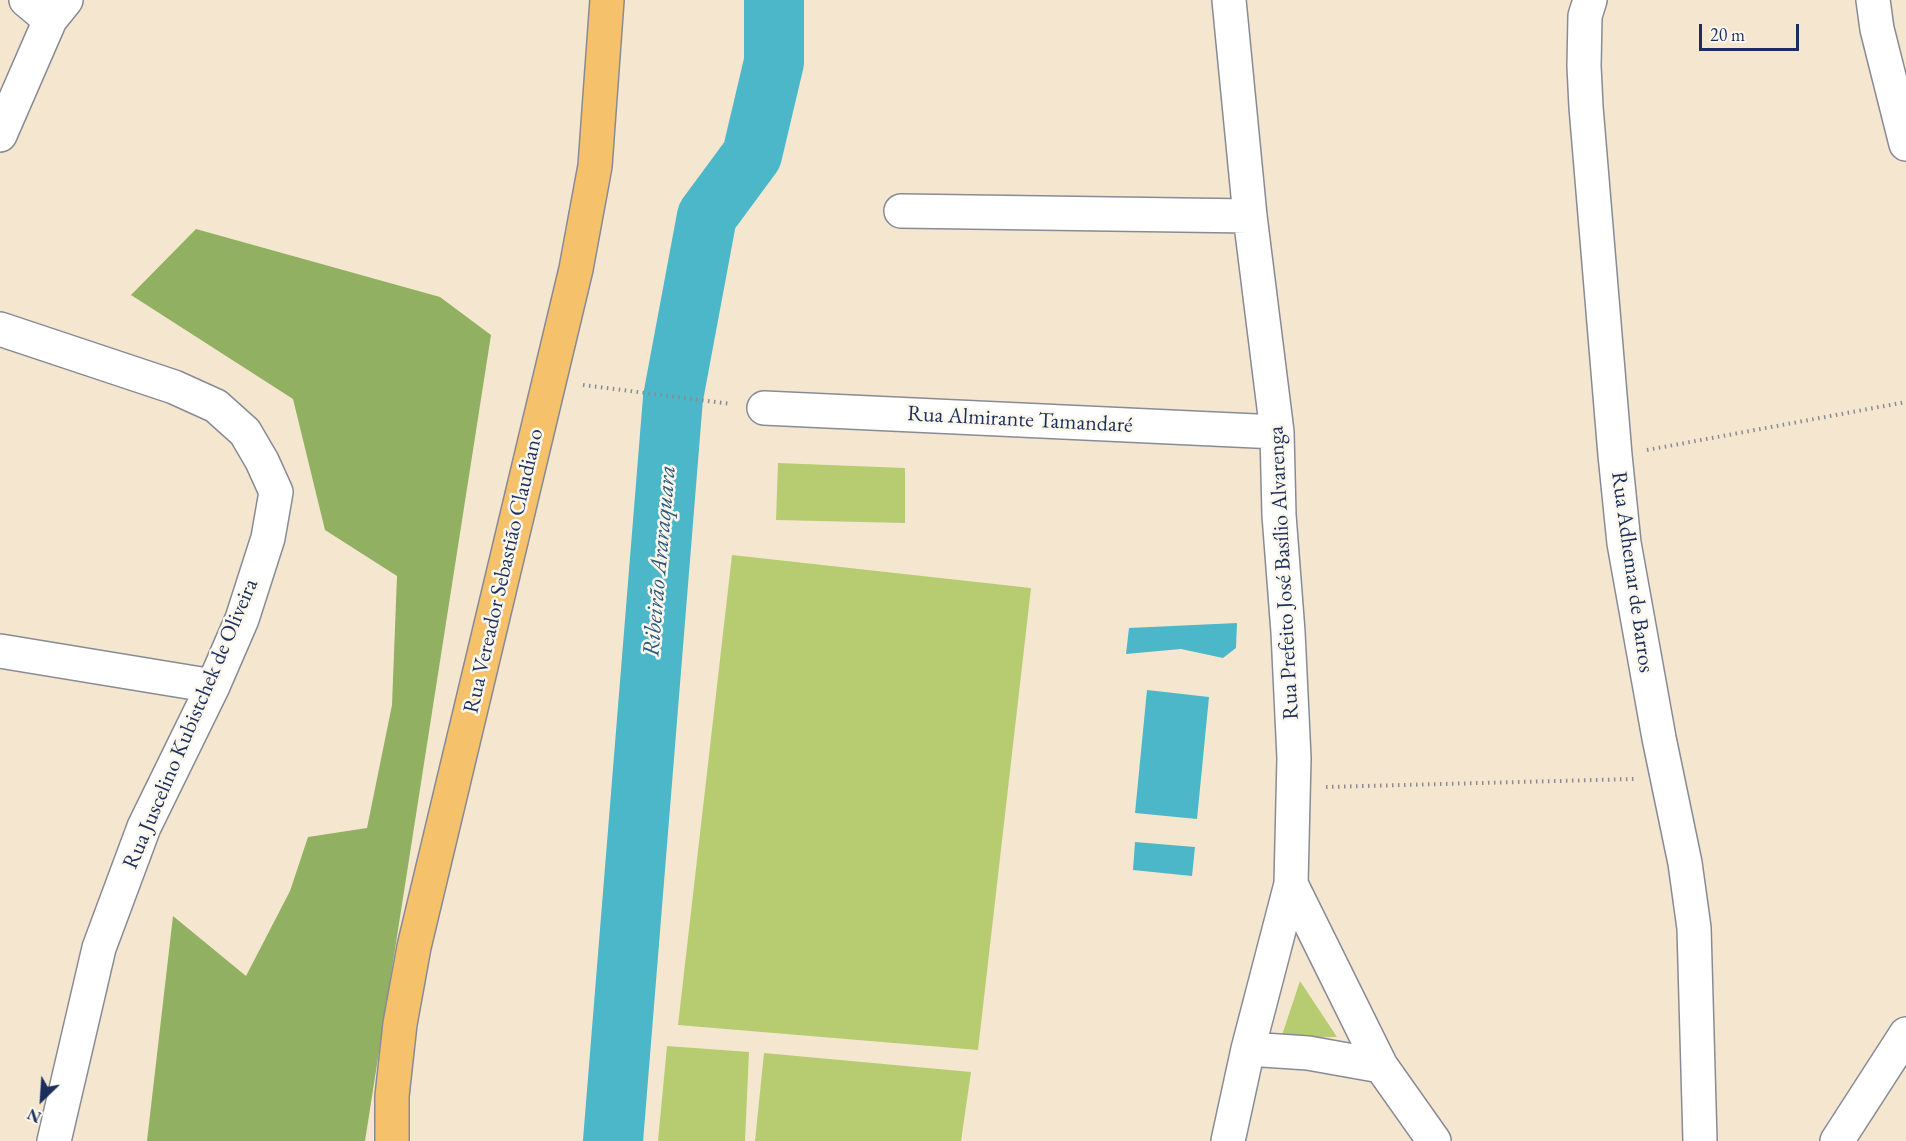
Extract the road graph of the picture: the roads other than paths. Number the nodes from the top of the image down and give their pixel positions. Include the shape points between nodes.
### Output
1 (26, 0) edge
2 (607, 0) edge
3 (1229, 0) edge
4 (1590, 0) edge
5 (1873, 0) edge
6 (58, 10) edge
7 (0, 135) edge
8 (1906, 144) edge
9 (901, 211) dead end
10 (1250, 216) junction
11 (0, 329) edge
12 (764, 408) road end
13 (1277, 432) junction
14 (0, 651) edge
15 (213, 686) junction
16 (1292, 884) junction
17 (1906, 1034) edge
18 (1248, 1049) junction
19 (1381, 1066) junction
20 (54, 1141) edge
21 (392, 1141) edge
22 (1228, 1141) edge
23 (1434, 1141) edge
24 (1700, 1141) edge
25 (1837, 1141) edge

1 - 6 street
2 - 21 main road, Rua Vereador Sebastião Claudiano via 595,166 576,269 414,947 400,1024 392,1096
3 - 10 street, Rua Prefeito José Basílio Alvarenga
4 - 24 street, Rua Adhemar de Barros via 1586,16 1585,87 1615,455 1624,543 1694,928
5 - 8 street
6 - 7 street
9 - 10 street
10 - 13 street, Rua Prefeito José Basílio Alvarenga
11 - 15 street, Rua Juscelino Kubistchek de Oliveira via 174,387 216,406 245,432 276,492 268,538 242,619
12 - 13 street, Rua Almirante Tamandaré
13 - 16 street, Rua Prefeito José Basílio Alvarenga via 1278,515 1288,632
14 - 15 street
15 - 20 street, Rua Juscelino Kubistchek de Oliveira via 144,827 99,948
16 - 18 street, Rua Prefeito José Basílio Alvarenga
16 - 19 street
17 - 25 street
18 - 19 street via 1308,1053
18 - 22 street, Rua Prefeito José Basílio Alvarenga
19 - 23 street

